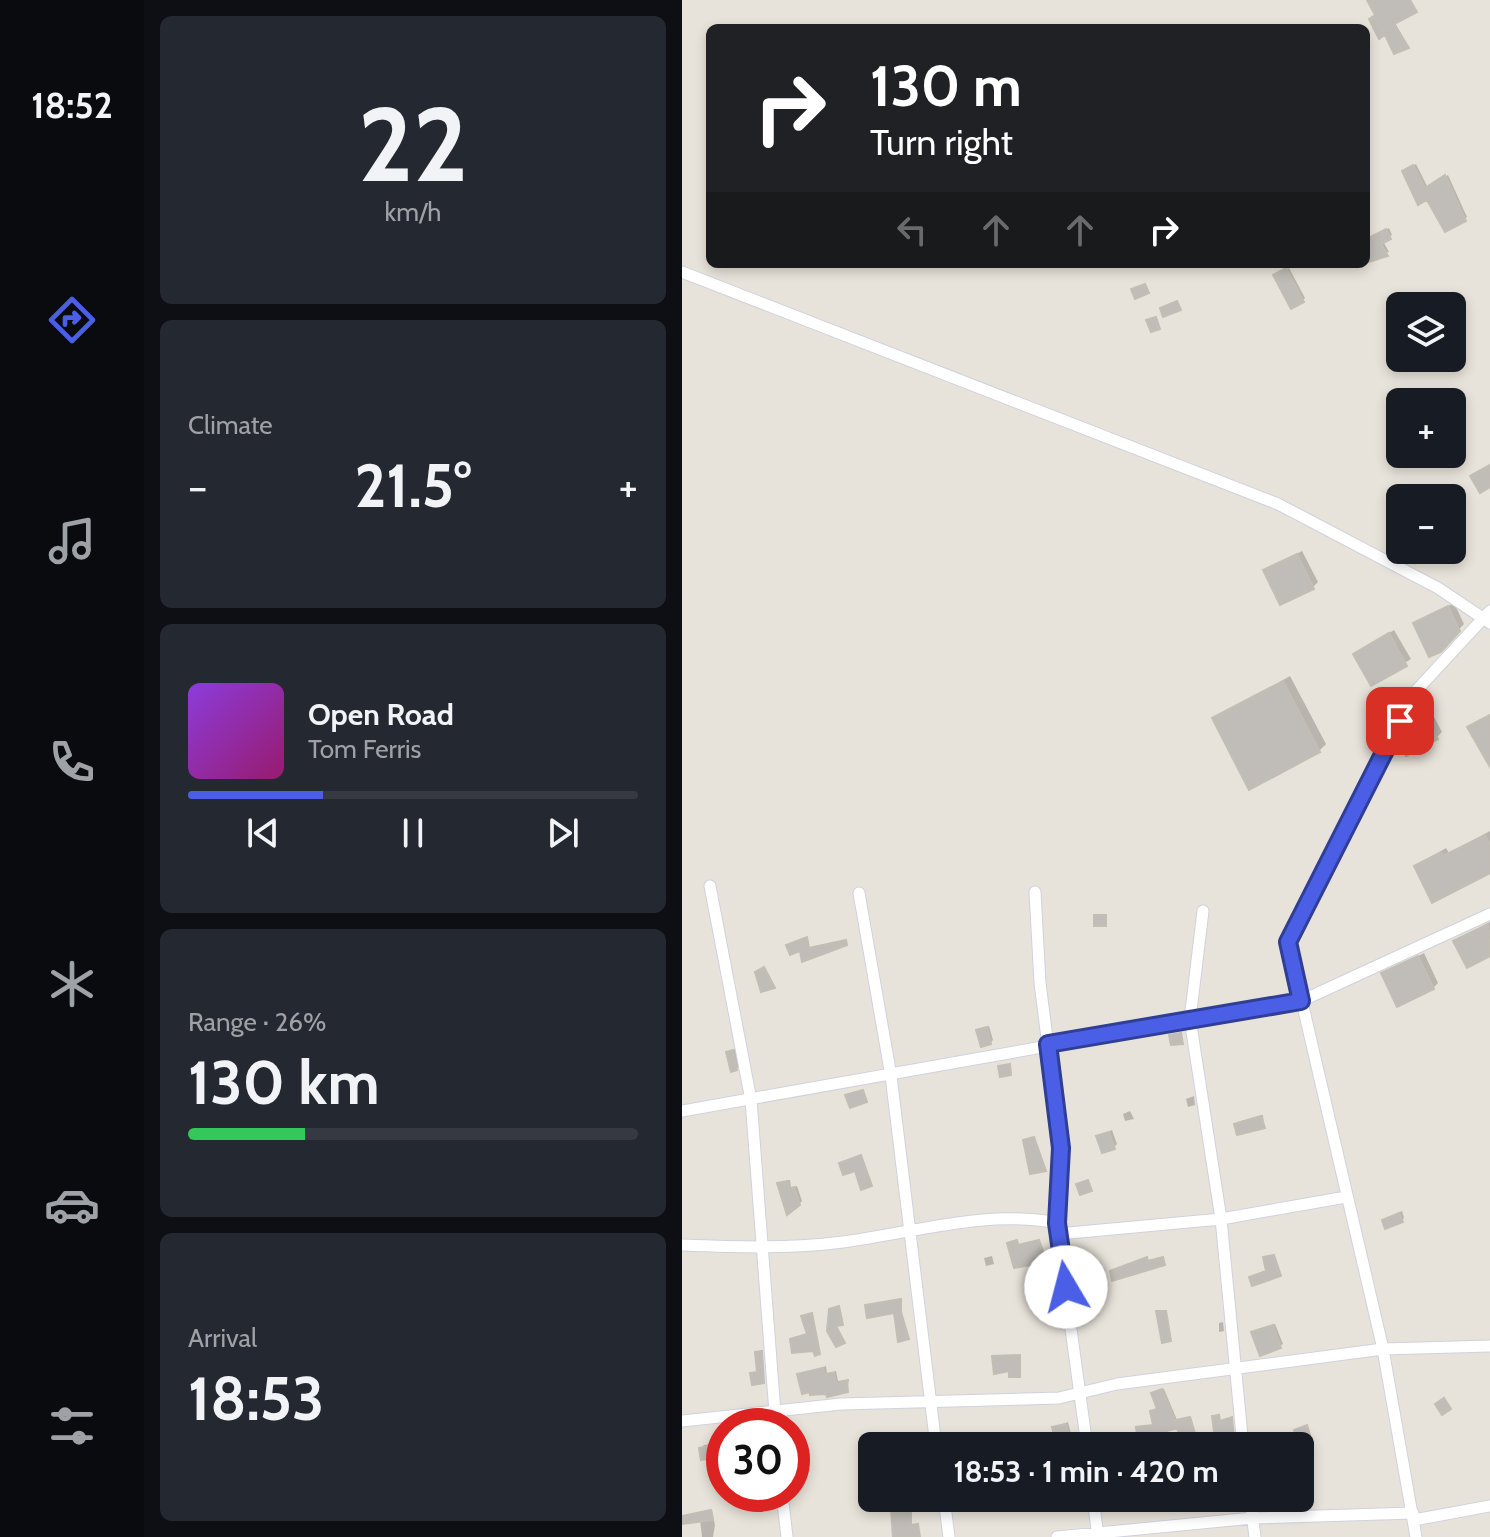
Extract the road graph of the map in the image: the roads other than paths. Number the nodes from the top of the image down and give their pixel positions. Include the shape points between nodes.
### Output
1 (682, 272) edge
2 (1488, 618) edge
3 (710, 886) dead end
4 (1035, 892) dead end
5 (859, 893) dead end
6 (1203, 911) dead end
7 (1490, 914) edge
8 (1301, 1001) junction
9 (1190, 1019) junction
10 (1048, 1044) junction
11 (891, 1076) junction
12 (751, 1100) junction
13 (682, 1111) edge
14 (1346, 1197) junction
15 (1221, 1219) junction
16 (1058, 1228) junction
17 (910, 1232) junction
18 (682, 1245) edge
19 (764, 1248) junction
20 (1490, 1346) edge
21 (1383, 1349) junction
22 (1234, 1369) junction
23 (1081, 1394) junction
24 (930, 1400) junction
25 (775, 1408) edge
26 (806, 1408) edge
27 (706, 1418) edge
28 (682, 1421) edge
29 (934, 1432) edge
30 (1085, 1432) edge
31 (1241, 1432) edge
32 (1490, 1506) edge
33 (784, 1512) edge
34 (946, 1512) edge
35 (1095, 1512) edge
36 (1252, 1512) edge
37 (1413, 1517) junction
38 (1253, 1518) junction
39 (1097, 1535) edge
40 (787, 1537) edge
41 (949, 1537) edge
42 (1057, 1537) edge
43 (1255, 1537) edge
44 (1416, 1537) edge

1 - 2 street via 1278,504
2 - 8 street via 1414,693 1288,942
3 - 12 street
4 - 10 street
5 - 11 street
6 - 9 street
7 - 8 street
8 - 9 street
8 - 14 street
9 - 10 street
9 - 15 street
10 - 11 street
10 - 16 street via 1061,1148
11 - 12 street
11 - 17 street
12 - 13 street
12 - 19 street
14 - 15 street
14 - 21 street
15 - 16 street
15 - 22 street
16 - 17 street via 1016,1218
16 - 23 street
17 - 19 street
17 - 24 street
18 - 19 street
19 - 25 street
20 - 21 street
21 - 22 street
21 - 37 street
22 - 23 street via 1117,1384
22 - 31 street
23 - 24 street
23 - 30 street
24 - 26 street
24 - 29 street
27 - 28 street
32 - 37 street
33 - 40 street
34 - 41 street
35 - 39 street
36 - 38 street
37 - 38 street
37 - 44 street
38 - 39 street
38 - 43 street
39 - 42 street

